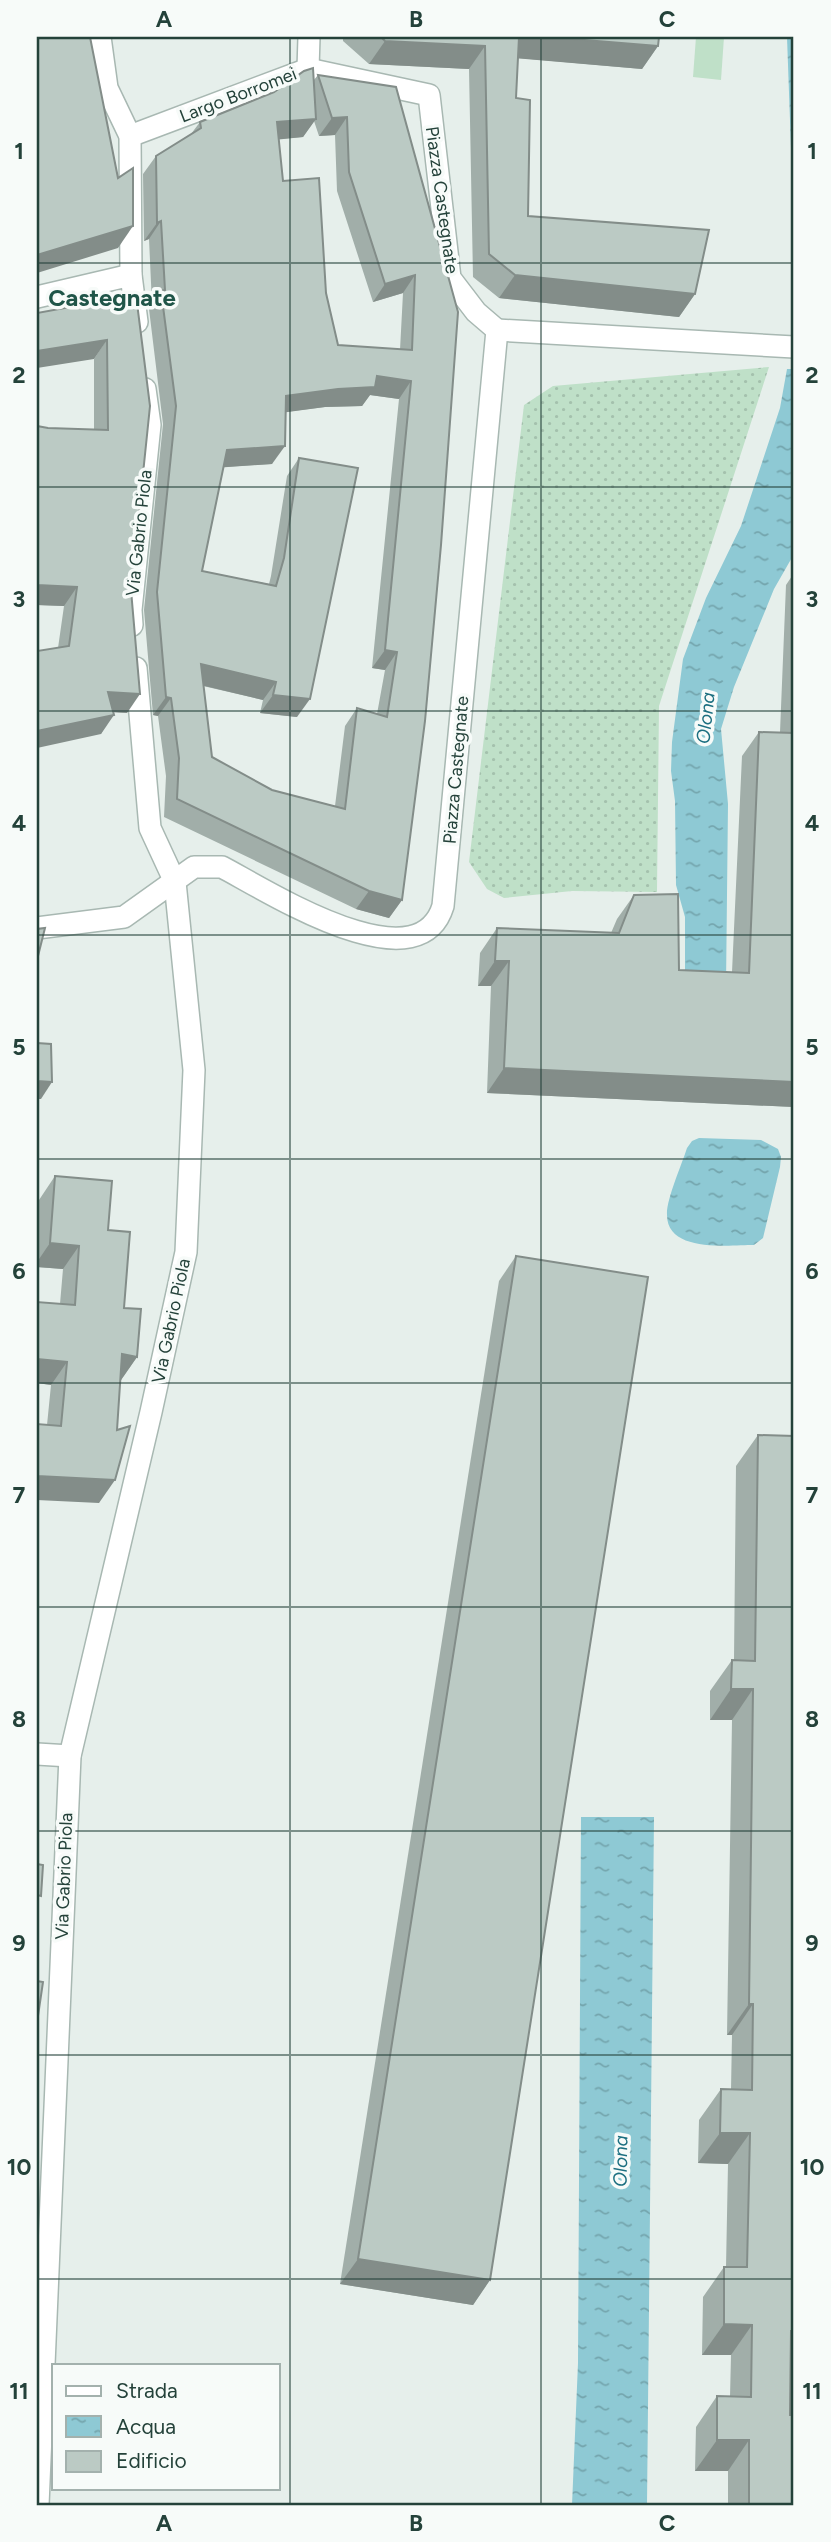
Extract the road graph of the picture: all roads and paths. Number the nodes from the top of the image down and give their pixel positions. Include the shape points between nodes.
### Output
1 (100, 37) edge
2 (309, 37) edge
3 (309, 69) junction
4 (429, 94) joint
5 (130, 136) junction
6 (131, 275) junction
7 (37, 298) edge
8 (497, 330) junction
9 (139, 343) edge
10 (794, 346) edge
11 (143, 370) edge
12 (175, 881) junction
13 (37, 928) edge
14 (37, 1754) edge
15 (69, 1756) junction
16 (38, 2505) edge

1 - 5 street via 107,88
2 - 3 street
3 - 4 street, Largo Borromei
3 - 5 street, Largo Borromei
4 - 8 street, Piazza Castegnate via 450,278 476,312
5 - 6 street
6 - 7 street
6 - 9 street
8 - 10 street
8 - 12 street, Piazza Castegnate via 439,919 419,935 388,938 340,927 222,867 194,867
11 - 12 street, Via Gabrio Piola via 150,425 131,610 150,828
12 - 13 street, Piazza Castegnate via 124,917
12 - 15 street, Via Gabrio Piola via 194,1070 186,1252
14 - 15 street
15 - 16 street, Via Gabrio Piola

